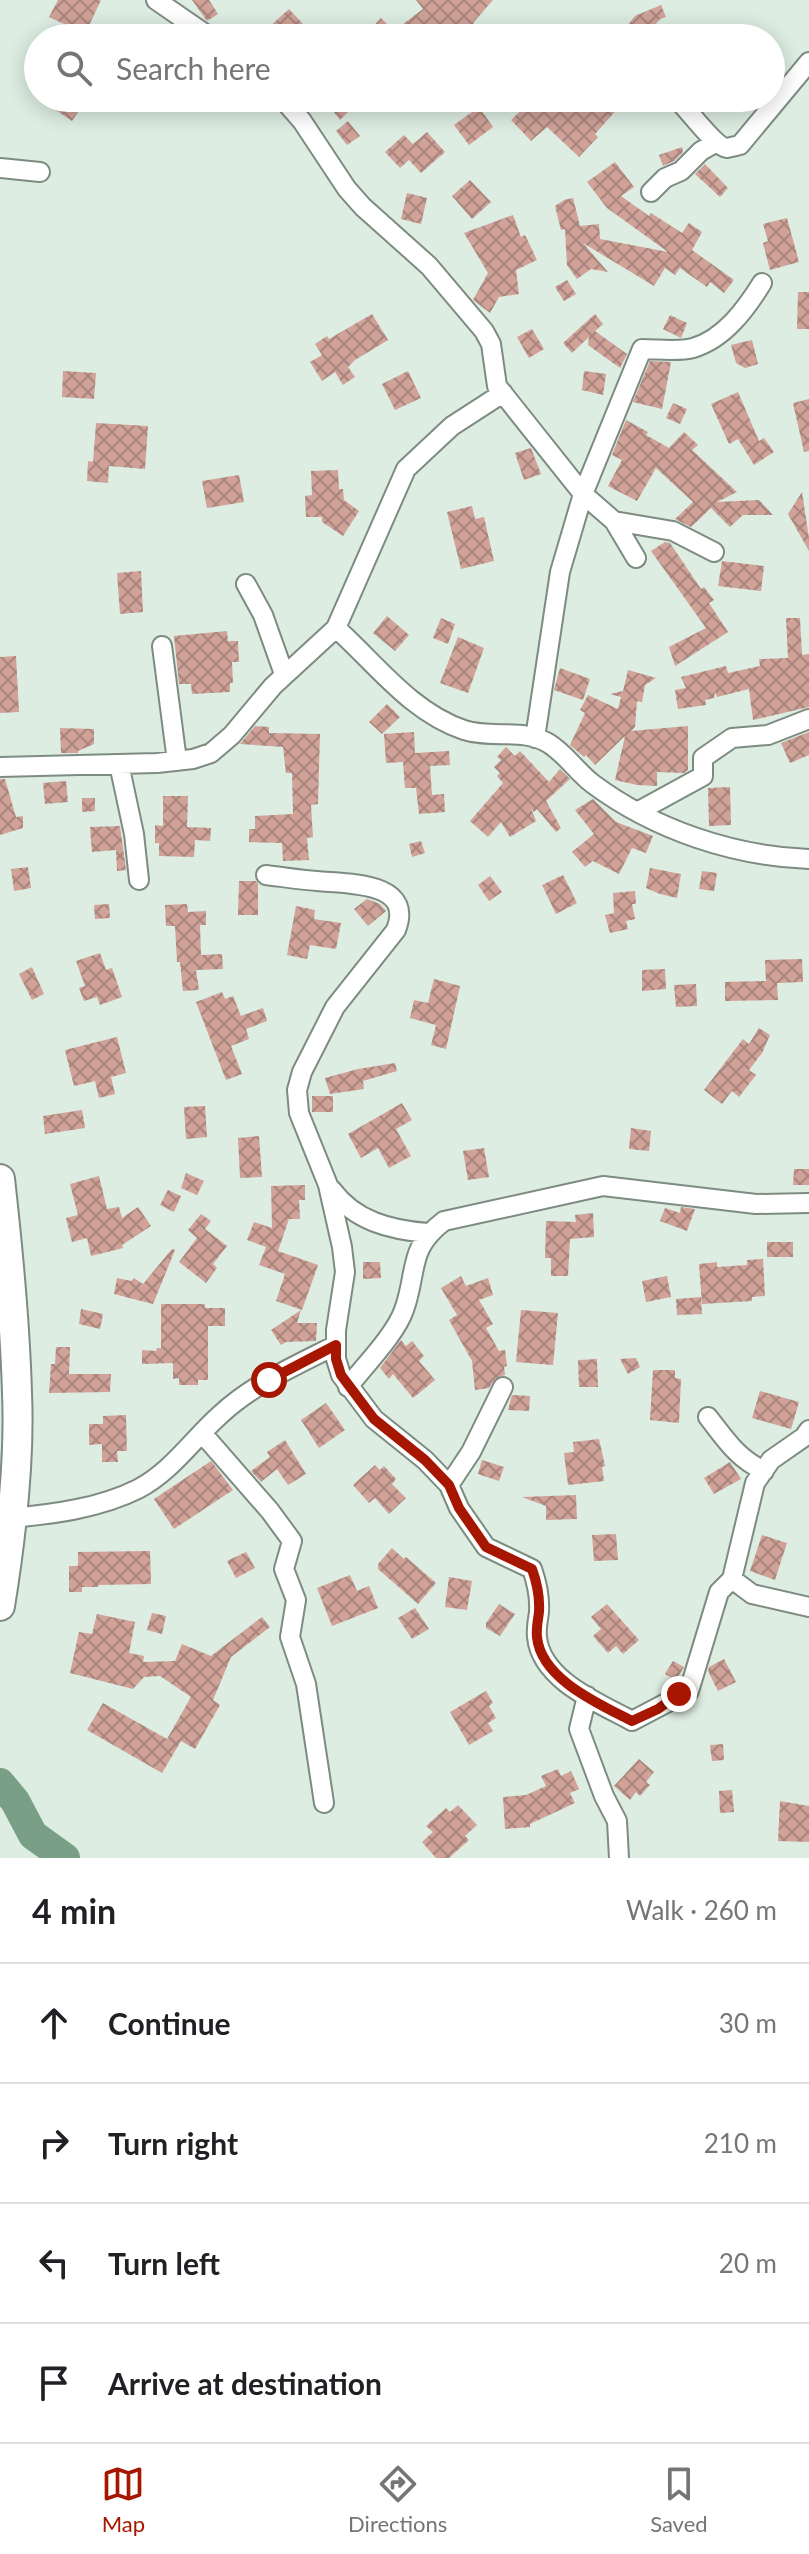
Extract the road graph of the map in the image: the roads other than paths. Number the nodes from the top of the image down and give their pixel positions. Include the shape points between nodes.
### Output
1 (156, 0) edge
2 (191, 24) edge
3 (809, 62) edge
4 (785, 91) edge
5 (294, 112) edge
6 (690, 112) edge
7 (767, 112) edge
8 (715, 143) junction
9 (0, 168) edge
10 (40, 172) dead end
11 (651, 192) dead end
12 (762, 283) dead end
13 (503, 393) junction
14 (583, 494) junction
15 (614, 521) junction
16 (714, 552) dead end
17 (636, 558) dead end
18 (246, 584) dead end
19 (336, 628) junction
20 (162, 646) dead end
21 (284, 674) junction
22 (809, 719) edge
23 (535, 738) junction
24 (177, 761) junction
25 (119, 764) junction
26 (0, 767) edge
27 (639, 811) junction
28 (809, 859) edge
29 (266, 875) dead end
30 (139, 880) dead end
31 (0, 1179) edge
32 (328, 1185) junction
33 (809, 1203) edge
34 (428, 1233) junction
35 (336, 1345) junction
36 (348, 1387) junction
37 (503, 1387) dead end
38 (708, 1417) dead end
39 (809, 1430) edge
40 (202, 1433) junction
41 (764, 1471) junction
42 (449, 1485) junction
43 (12, 1518) junction
44 (732, 1579) junction
45 (0, 1606) edge
46 (809, 1607) edge
47 (587, 1696) junction
48 (324, 1803) dead end
49 (619, 1858) edge

1 - 2 street
3 - 4 street
5 - 13 street via 347,189 429,266 484,331
6 - 8 street
7 - 8 street via 740,145 727,148
8 - 11 street
9 - 10 street
12 - 14 street via 743,312 709,341 690,349 642,349
13 - 14 street
13 - 19 street via 452,426 406,469
14 - 15 street
14 - 23 street via 560,572
15 - 16 street via 673,531
15 - 17 street
18 - 21 street
19 - 21 street
19 - 23 street via 407,698 463,730
20 - 24 street
21 - 24 street via 211,753
22 - 27 street via 768,735 732,738 703,758 703,776
23 - 27 street via 548,743 592,783
24 - 25 street
25 - 26 street
25 - 30 street
27 - 28 street via 730,849
29 - 32 street via 364,883 387,894 401,917 335,1007 297,1090 299,1113
31 - 43 highway via 18,1396
32 - 34 street via 345,1207 362,1217
32 - 35 street via 345,1272
33 - 34 street via 756,1204 603,1186 444,1221
34 - 36 street via 418,1250 398,1322
35 - 36 street
35 - 40 street via 269,1380
36 - 42 street via 374,1419
37 - 42 street
38 - 41 street via 734,1452
39 - 41 street
40 - 43 street via 141,1488 101,1502
40 - 48 street via 292,1541 284,1569 296,1600 290,1637 306,1684
41 - 44 street via 755,1483
42 - 47 street via 486,1547 532,1569 543,1657
43 - 45 highway
44 - 46 street via 752,1594
44 - 47 street via 719,1592 689,1691 632,1721
47 - 49 street via 579,1729 617,1821

